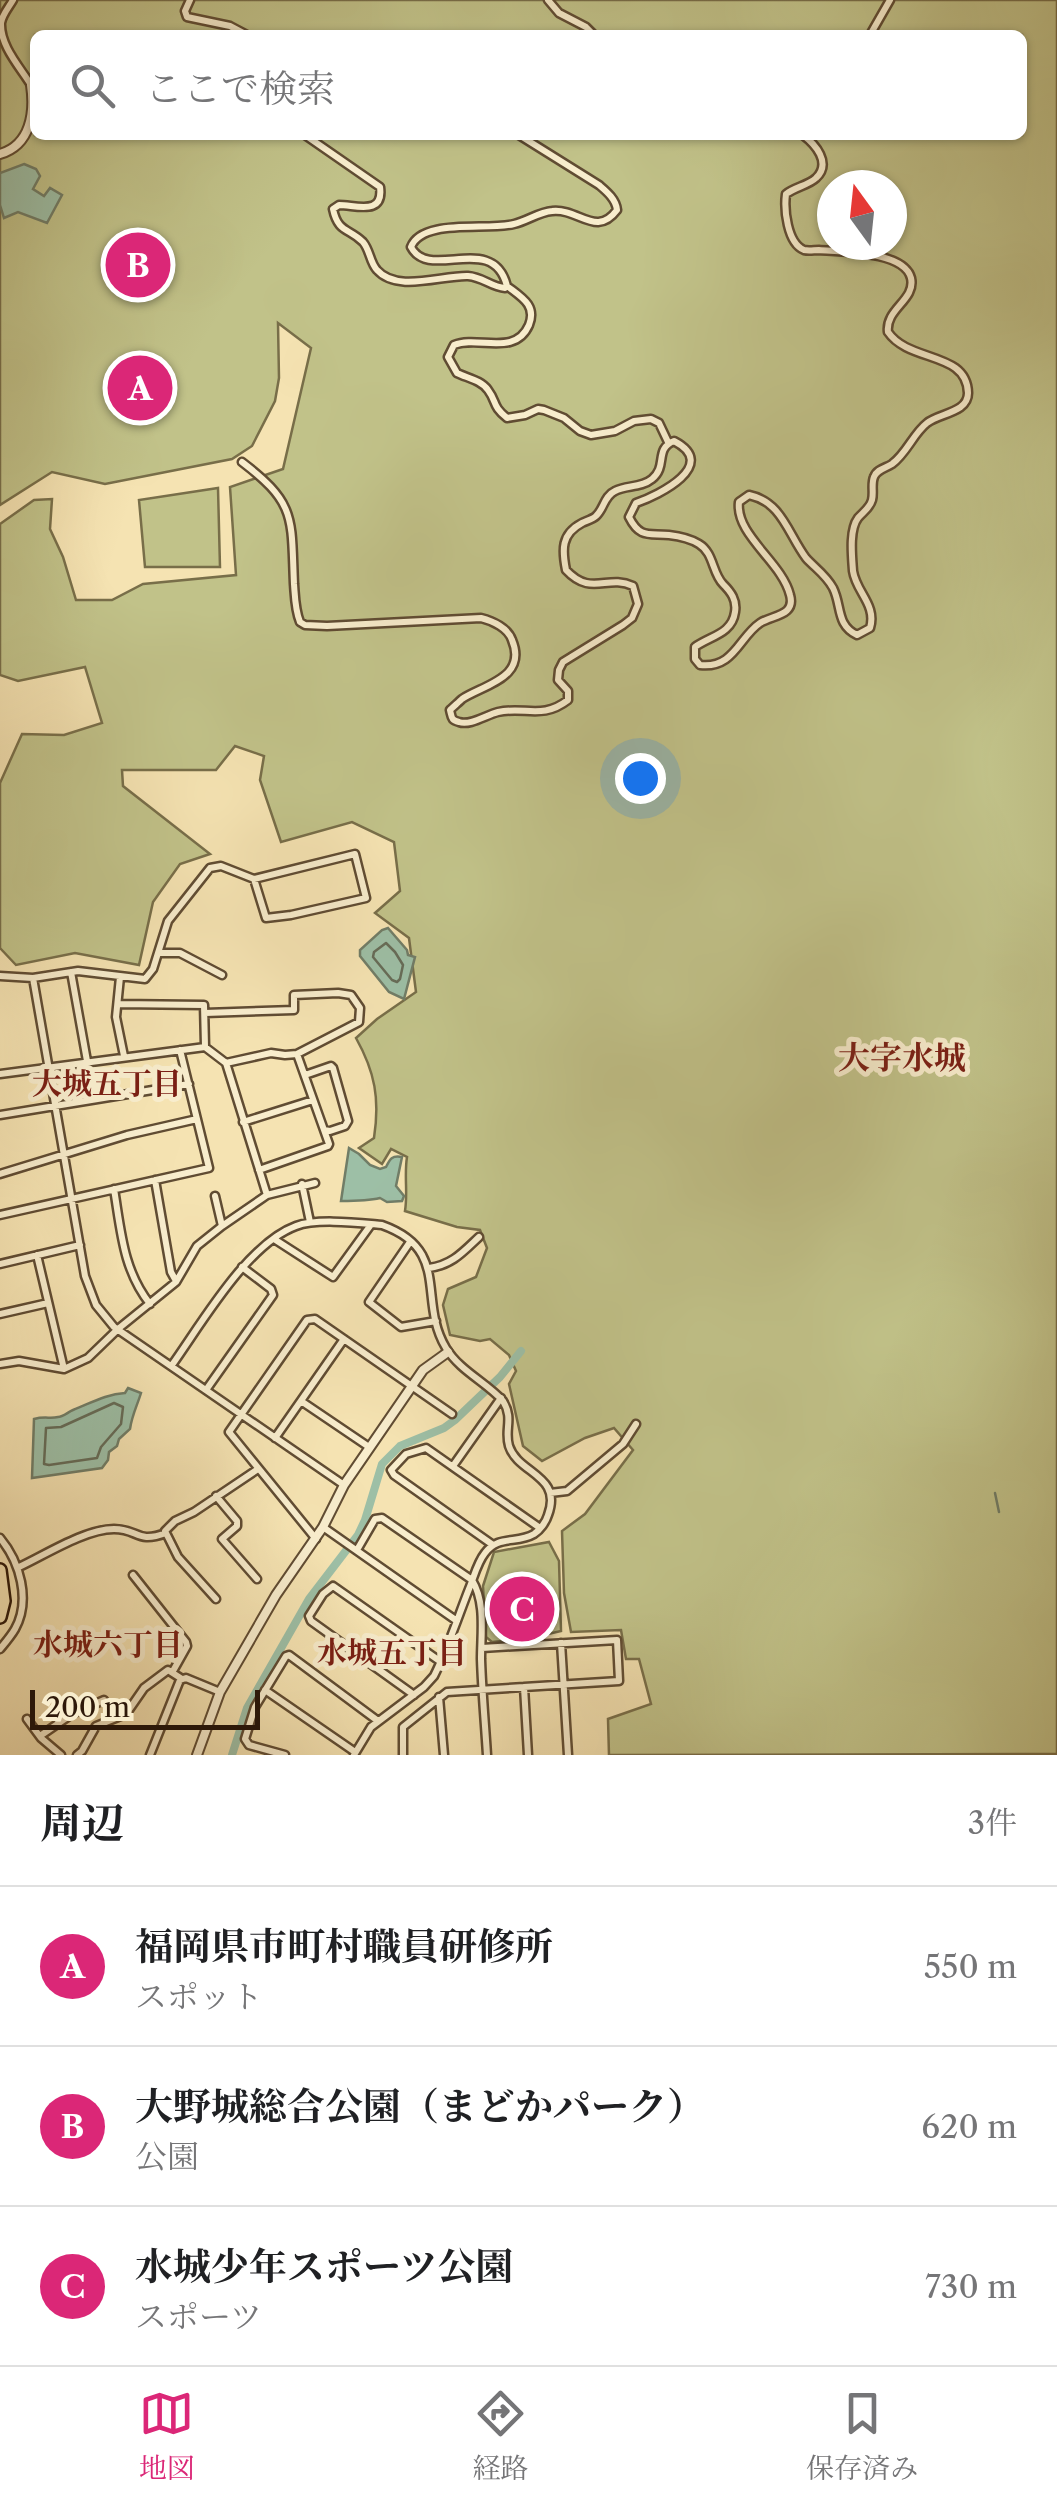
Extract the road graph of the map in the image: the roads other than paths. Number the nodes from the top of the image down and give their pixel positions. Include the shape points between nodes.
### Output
1 (13, 0) edge
2 (190, 0) edge
3 (548, 0) edge
4 (890, 0) edge
5 (238, 30) edge
6 (588, 30) edge
7 (873, 30) edge
8 (30, 83) edge
9 (30, 120) edge
10 (312, 140) edge
11 (526, 140) edge
12 (808, 140) edge
13 (0, 154) edge
14 (507, 286) junction
15 (668, 442) junction
16 (242, 462) dead end
17 (254, 880) junction
18 (158, 953) junction
19 (71, 972) junction
20 (222, 976) dead end
21 (0, 977) edge
22 (120, 977) junction
23 (33, 978) junction
24 (118, 1004) junction
25 (206, 1013) junction
26 (204, 1047) junction
27 (180, 1050) junction
28 (297, 1054) junction
29 (124, 1056) junction
30 (87, 1061) junction
31 (226, 1063) junction
32 (48, 1067) junction
33 (0, 1074) edge
34 (305, 1075) junction
35 (189, 1084) junction
36 (313, 1100) junction
37 (56, 1107) junction
38 (0, 1115) edge
39 (197, 1119) junction
40 (243, 1122) junction
41 (324, 1130) junction
42 (64, 1155) junction
43 (259, 1170) junction
44 (0, 1174) edge
45 (155, 1180) junction
46 (315, 1183) dead end
47 (302, 1184) junction
48 (114, 1189) junction
49 (267, 1195) junction
50 (215, 1196) dead end
51 (72, 1199) junction
52 (0, 1215) edge
53 (310, 1223) junction
54 (370, 1224) junction
55 (222, 1226) junction
56 (479, 1237) dead end
57 (274, 1239) junction
58 (410, 1242) junction
59 (80, 1245) junction
60 (37, 1256) junction
61 (0, 1264) edge
62 (242, 1267) junction
63 (429, 1268) junction
64 (176, 1282) junction
65 (48, 1303) junction
66 (150, 1304) junction
67 (0, 1314) edge
68 (436, 1321) junction
69 (118, 1329) junction
70 (344, 1339) junction
71 (448, 1352) junction
72 (0, 1364) edge
73 (172, 1365) junction
74 (64, 1370) junction
75 (412, 1385) junction
76 (206, 1390) junction
77 (501, 1398) junction
78 (302, 1400) junction
79 (452, 1414) dead end
80 (240, 1415) junction
81 (636, 1424) dead end
82 (275, 1438) junction
83 (370, 1446) junction
84 (453, 1466) junction
85 (258, 1469) junction
86 (344, 1485) junction
87 (550, 1493) junction
88 (216, 1496) junction
89 (323, 1527) junction
90 (540, 1528) junction
91 (166, 1533) junction
92 (0, 1538) edge
93 (316, 1539) junction
94 (493, 1545) junction
95 (357, 1550) junction
96 (19, 1567) junction
97 (0, 1570) edge
98 (133, 1575) dead end
99 (257, 1580) dead end
100 (472, 1580) junction
101 (216, 1599) dead end
102 (0, 1617) edge
103 (456, 1621) junction
104 (561, 1643) junction
105 (482, 1648) junction
106 (0, 1649) edge
107 (441, 1662) junction
108 (173, 1671) junction
109 (182, 1678) junction
110 (564, 1684) junction
111 (524, 1687) junction
112 (483, 1689) junction
113 (265, 1690) junction
114 (220, 1692) junction
115 (414, 1695) junction
116 (439, 1697) junction
117 (104, 1700) dead end
118 (27, 1720) dead end
119 (378, 1721) junction
120 (40, 1736) junction
121 (354, 1754) edge
122 (61, 1755) edge
123 (77, 1755) edge
124 (150, 1755) edge
125 (197, 1755) edge
126 (285, 1755) edge
127 (403, 1755) edge
128 (444, 1755) edge
129 (487, 1755) edge
130 (528, 1755) edge
131 (568, 1755) edge

1 - 8 street via 1,32
2 - 5 street via 187,17
3 - 6 street
4 - 7 street
9 - 13 street via 13,149
10 - 14 street via 380,187 382,195 371,207 334,209 345,232 366,244 376,270 391,280 465,276
11 - 14 street via 610,194 617,205 611,217 599,223 554,210 512,225 430,230 410,247 430,260 490,262
12 - 15 street via 819,150 821,172 786,194 794,242 804,250 852,252 904,266 910,291 889,317 888,332 902,348 949,362 968,392 957,410 924,425 893,464 878,471 873,499 853,527 853,570 869,605 870,628 857,635 849,631 832,587 785,520 749,495 739,502 740,520 782,577 791,605 763,620 724,660 700,665 695,647 734,618 729,589 706,549 641,532 629,517 636,504 676,483 689,468 688,451
14 - 15 street via 532,312 524,334 506,343 454,344 448,357 457,373 485,386 507,418 544,410 591,435 652,419
15 - 16 street via 654,478 610,494 600,512 573,528 562,550 574,579 633,586 638,604 632,618 563,662 558,680 568,700 557,709 501,711 464,723 450,710 503,680 512,667 512,638 489,620 300,622 291,522 271,485
17 - 17 street via 266,918 366,898 355,854
17 - 18 street via 210,868 168,921
18 - 20 street via 180,953
18 - 22 street via 145,979
19 - 22 street
19 - 23 street
19 - 30 street
21 - 23 street
22 - 24 street
23 - 32 street
24 - 25 street via 204,1004
24 - 29 street
25 - 26 street
25 - 28 street via 294,1010 294,995 351,995 359,1022
26 - 27 street
26 - 31 street
27 - 29 street
27 - 35 street
28 - 31 street
28 - 34 street
29 - 30 street
30 - 32 street
31 - 40 street
32 - 33 street
32 - 37 street
34 - 36 street
34 - 41 street via 333,1068 348,1121
35 - 37 street
35 - 39 street
36 - 40 street
36 - 41 street
37 - 38 street
37 - 42 street
39 - 42 street
39 - 45 street via 209,1168
40 - 43 street
41 - 43 street via 328,1146
42 - 44 street
42 - 51 street
43 - 49 street
45 - 48 street
45 - 64 street
46 - 47 street
47 - 49 street
47 - 53 street
48 - 51 street
48 - 66 street via 128,1264
49 - 55 street
50 - 55 street
51 - 52 street
51 - 59 street
53 - 54 street
53 - 57 street
54 - 57 street via 333,1278
54 - 58 street
55 - 64 street via 196,1246
56 - 63 street via 453,1261
57 - 62 street
58 - 63 street
58 - 68 street via 369,1302 401,1327
59 - 60 street
59 - 69 street via 96,1305
60 - 61 street
60 - 65 street
62 - 73 street
62 - 76 street via 273,1295
63 - 68 street
64 - 66 street
65 - 67 street
65 - 74 street
66 - 69 street
68 - 71 street
69 - 73 street
69 - 74 street
70 - 75 street
70 - 78 street
70 - 80 street via 316,1319 307,1320
71 - 75 street
71 - 77 street
72 - 74 street
73 - 76 street
75 - 79 street
75 - 83 street
76 - 80 street
77 - 84 street
77 - 87 street via 509,1411 510,1451
78 - 82 street
78 - 83 street
80 - 82 street
80 - 85 street via 229,1432
81 - 87 street via 623,1444 567,1490
82 - 86 street
83 - 86 street
84 - 90 street
84 - 94 street via 424,1448 406,1454 391,1472
85 - 88 street
85 - 93 street
86 - 89 street
87 - 90 street
88 - 91 street
88 - 99 street via 237,1526 222,1539
89 - 93 street
89 - 95 street
90 - 94 street
91 - 96 street via 148,1539 115,1529 92,1533
91 - 101 street
92 - 96 street
93 - 114 street
94 - 100 street
95 - 100 street via 382,1518
95 - 103 street
96 - 106 street via 20,1616
97 - 102 highway
98 - 108 street via 186,1642
100 - 103 street
100 - 105 street
103 - 107 street
104 - 105 street
104 - 110 street
104 - 110 street via 617,1640 619,1681
105 - 112 street
107 - 115 street
107 - 115 street via 333,1586 323,1594 312,1621
108 - 109 street
108 - 123 street via 144,1688 126,1714 96,1726
109 - 114 street
109 - 124 street
110 - 111 street
110 - 131 street
111 - 112 street
111 - 130 street
112 - 116 street
112 - 129 street
113 - 119 street via 289,1655
113 - 121 street
113 - 126 street via 246,1742
114 - 125 street
115 - 119 street
116 - 127 street via 401,1729
116 - 128 street
117 - 120 street
118 - 120 street
119 - 121 street
120 - 122 street

